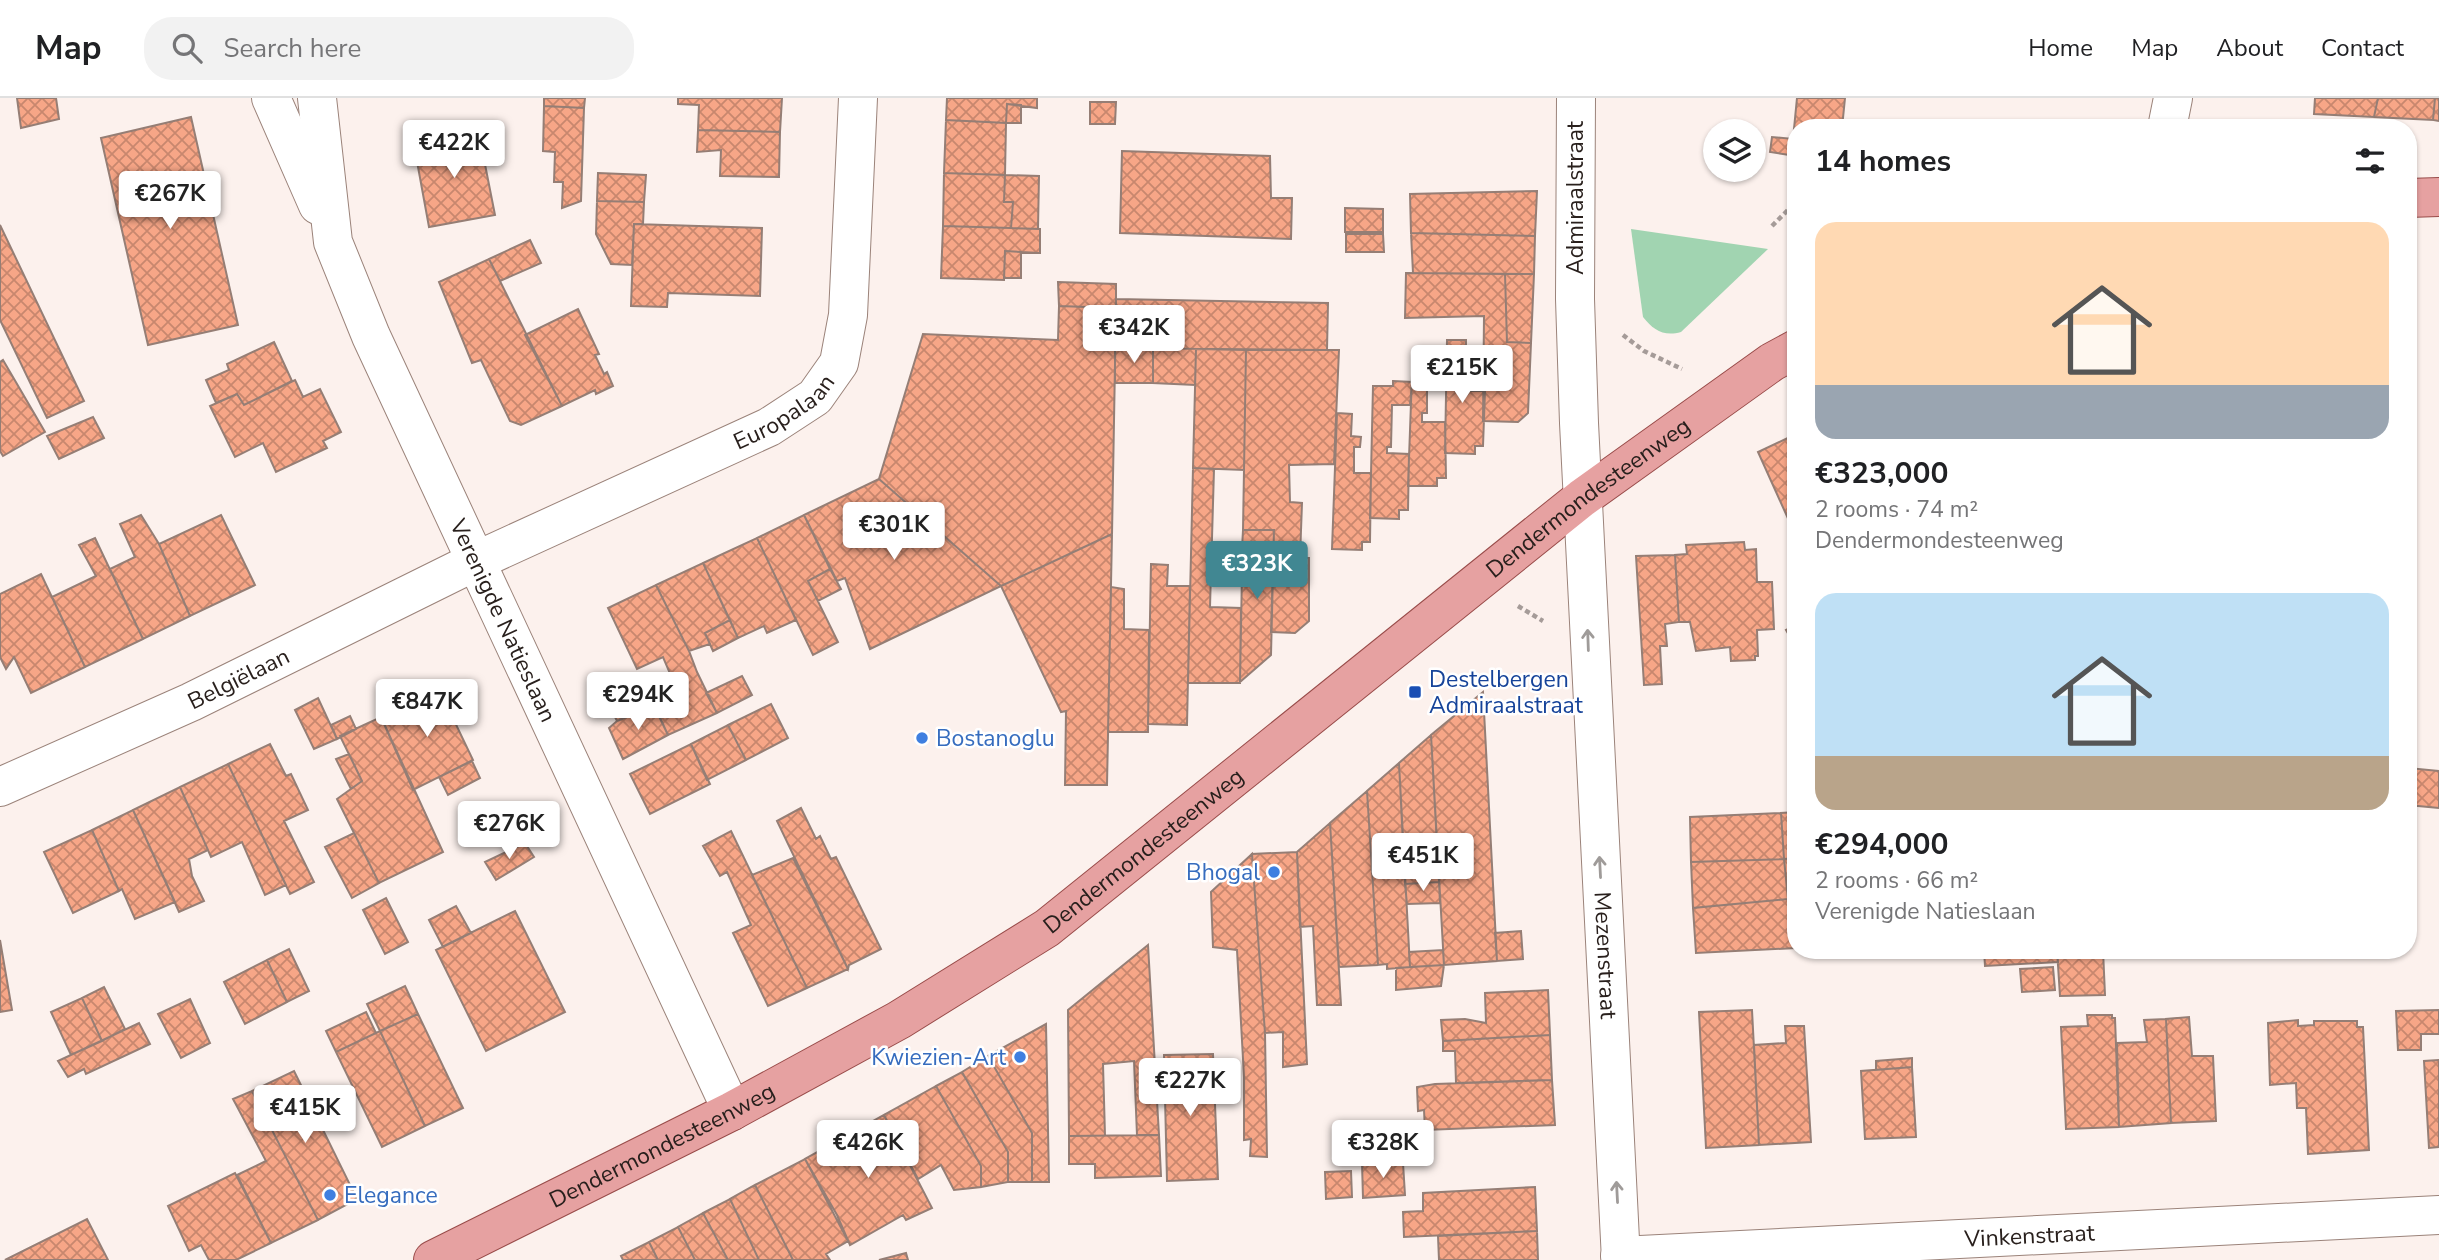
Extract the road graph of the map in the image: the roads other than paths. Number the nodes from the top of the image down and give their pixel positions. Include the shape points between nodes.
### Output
1 (271, 98) edge
2 (317, 98) edge
3 (858, 98) edge
4 (1576, 98) edge
5 (2173, 98) edge
6 (2169, 119) edge
7 (2439, 197) edge
8 (2417, 198) edge
9 (333, 242) junction
10 (1787, 354) edge
11 (1582, 498) junction
12 (476, 561) junction
13 (0, 787) edge
14 (732, 1111) junction
15 (2439, 1215) edge
16 (1620, 1258) edge
17 (433, 1260) edge

1 - 9 street, Verenigde Natieslaan
2 - 9 street, Verenigde Natieslaan
3 - 12 street, Europalaan via 848,315 839,363 815,397 769,426
4 - 11 street, Admiraalstraat via 1575,299
5 - 6 street
7 - 8 main road
9 - 12 street, Verenigde Natieslaan via 371,336
10 - 11 main road, Dendermondesteenweg
11 - 14 main road, Dendermondesteenweg via 1047,928 899,1020
16 -> 11 street, Mezenstraat
12 - 13 street, Belgiëlaan via 191,702
12 - 14 street, Verenigde Natieslaan
14 - 17 main road, Dendermondesteenweg
15 - 16 street, Vinkenstraat

